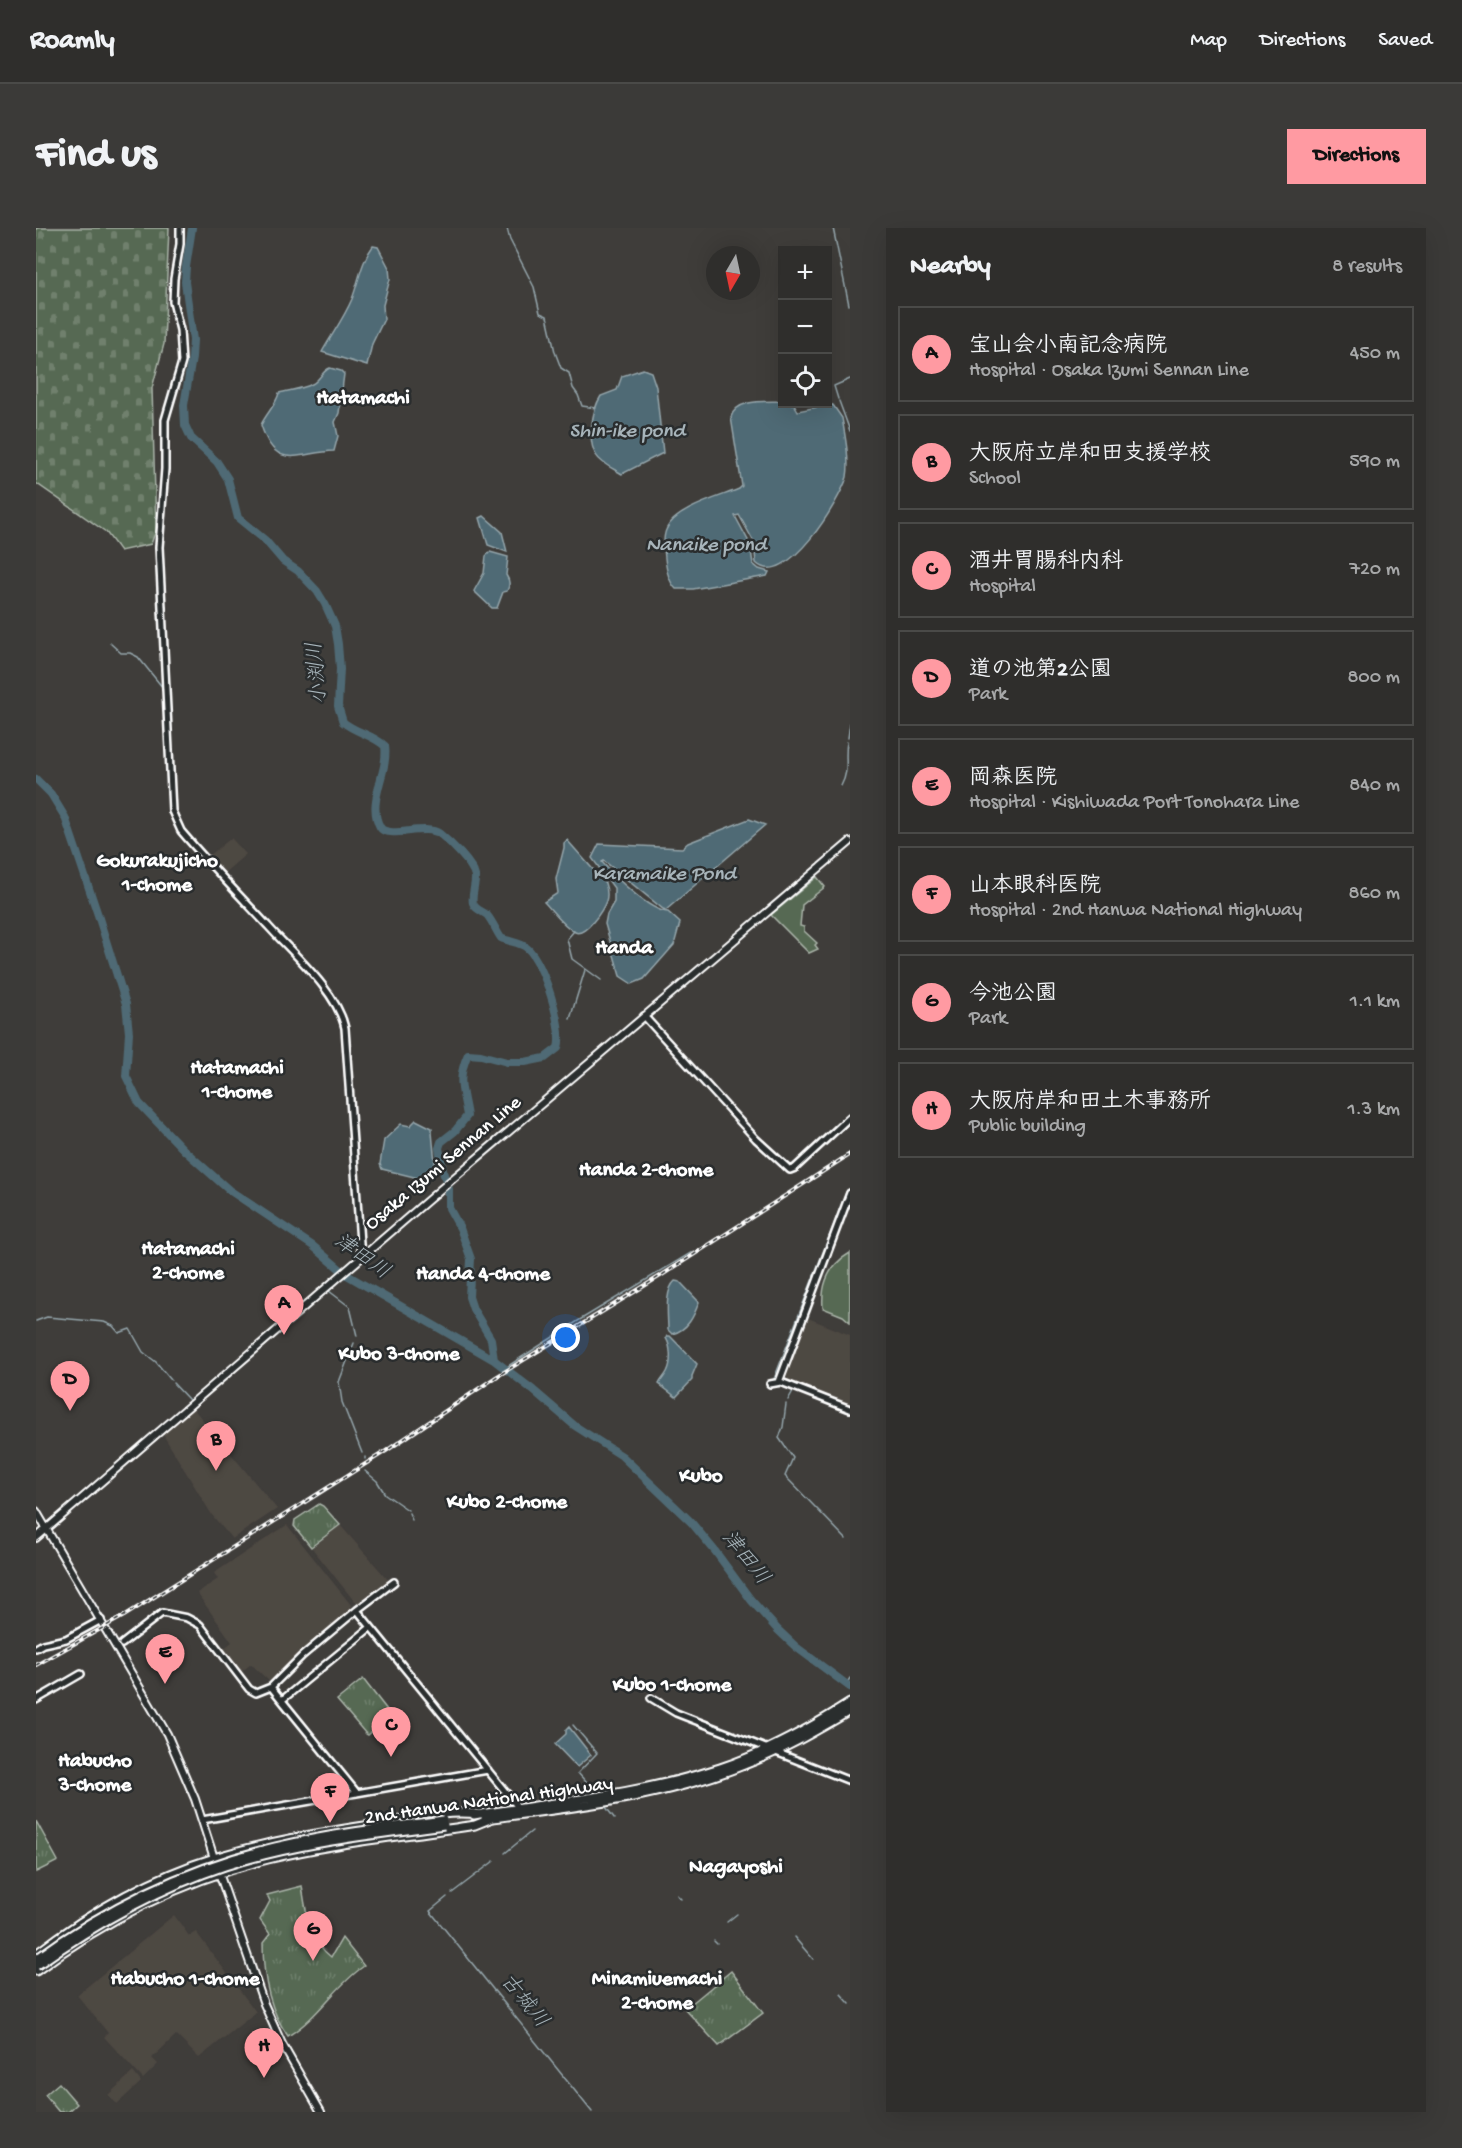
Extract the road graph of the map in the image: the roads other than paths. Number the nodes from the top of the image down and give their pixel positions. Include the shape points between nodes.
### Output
1 (180, 228) edge
2 (850, 842) edge
3 (644, 1017) junction
4 (850, 1117) edge
5 (850, 1193) edge
6 (361, 1257) junction
7 (779, 1382) junction
8 (770, 1384) dead end
9 (850, 1409) edge
10 (36, 1511) edge
11 (47, 1529) junction
12 (36, 1538) edge
13 (394, 1582) dead end
14 (357, 1610) junction
15 (101, 1620) junction
16 (371, 1627) junction
17 (122, 1644) dead end
18 (36, 1648) edge
19 (81, 1674) dead end
20 (271, 1687) junction
21 (651, 1698) dead end
22 (36, 1700) edge
23 (282, 1700) junction
24 (849, 1708) edge
25 (769, 1748) junction
26 (777, 1751) junction
27 (488, 1770) junction
28 (850, 1781) edge
29 (357, 1793) junction
30 (518, 1808) junction
31 (478, 1814) junction
32 (524, 1815) junction
33 (490, 1819) junction
34 (202, 1820) junction
35 (443, 1822) junction
36 (214, 1858) junction
37 (219, 1874) junction
38 (36, 1953) edge
39 (36, 1959) edge
40 (36, 1966) edge
41 (36, 1971) edge
42 (321, 2112) edge

1 - 6 street via 173,302 182,362 165,420 159,548 172,811 182,831 320,983 340,1012 345,1028
2 - 3 main road, Osaka Izumi Sennan Line
3 - 4 street via 761,1144 790,1170
3 - 6 main road, Osaka Izumi Sennan Line
5 - 7 street
6 - 11 main road, Osaka Izumi Sennan Line
7 - 8 street
7 - 9 street
10 - 11 main road
11 - 12 main road, Osaka Izumi Sennan Line
11 - 15 main road
13 - 14 street
14 - 16 street
14 - 20 street
15 - 18 street via 66,1639
15 - 34 main road via 167,1734
16 - 23 street
16 - 27 street
17 - 20 street via 165,1612 187,1618 200,1625 253,1692
19 - 22 street
20 - 23 street
21 - 25 street via 676,1713
23 - 29 street
24 - 25 highway, 2nd Hanwa National Highway
24 - 26 highway, 2nd Hanwa National Highway
25 - 26 street
25 - 30 highway, 2nd Hanwa National Highway via 665,1784
26 - 28 street
26 - 32 highway, 2nd Hanwa National Highway via 677,1787
27 - 29 street
27 - 30 street
29 - 34 street
30 - 31 highway, 2nd Hanwa National Highway
30 - 32 street
31 - 35 highway, 2nd Hanwa National Highway
31 - 36 highway via 442,1814 328,1832
32 - 33 highway, 2nd Hanwa National Highway
33 - 35 highway, 2nd Hanwa National Highway
33 - 37 highway via 475,1825 294,1853
34 - 36 main road
35 - 39 highway, 2nd Hanwa National Highway, bridge via 289,1844 213,1865 122,1904
35 - 40 highway, 2nd Hanwa National Highway, bridge via 303,1846 216,1869 123,1910
36 - 37 main road
36 - 38 highway via 137,1889
37 - 41 highway via 120,1917
37 - 42 main road via 264,2004

